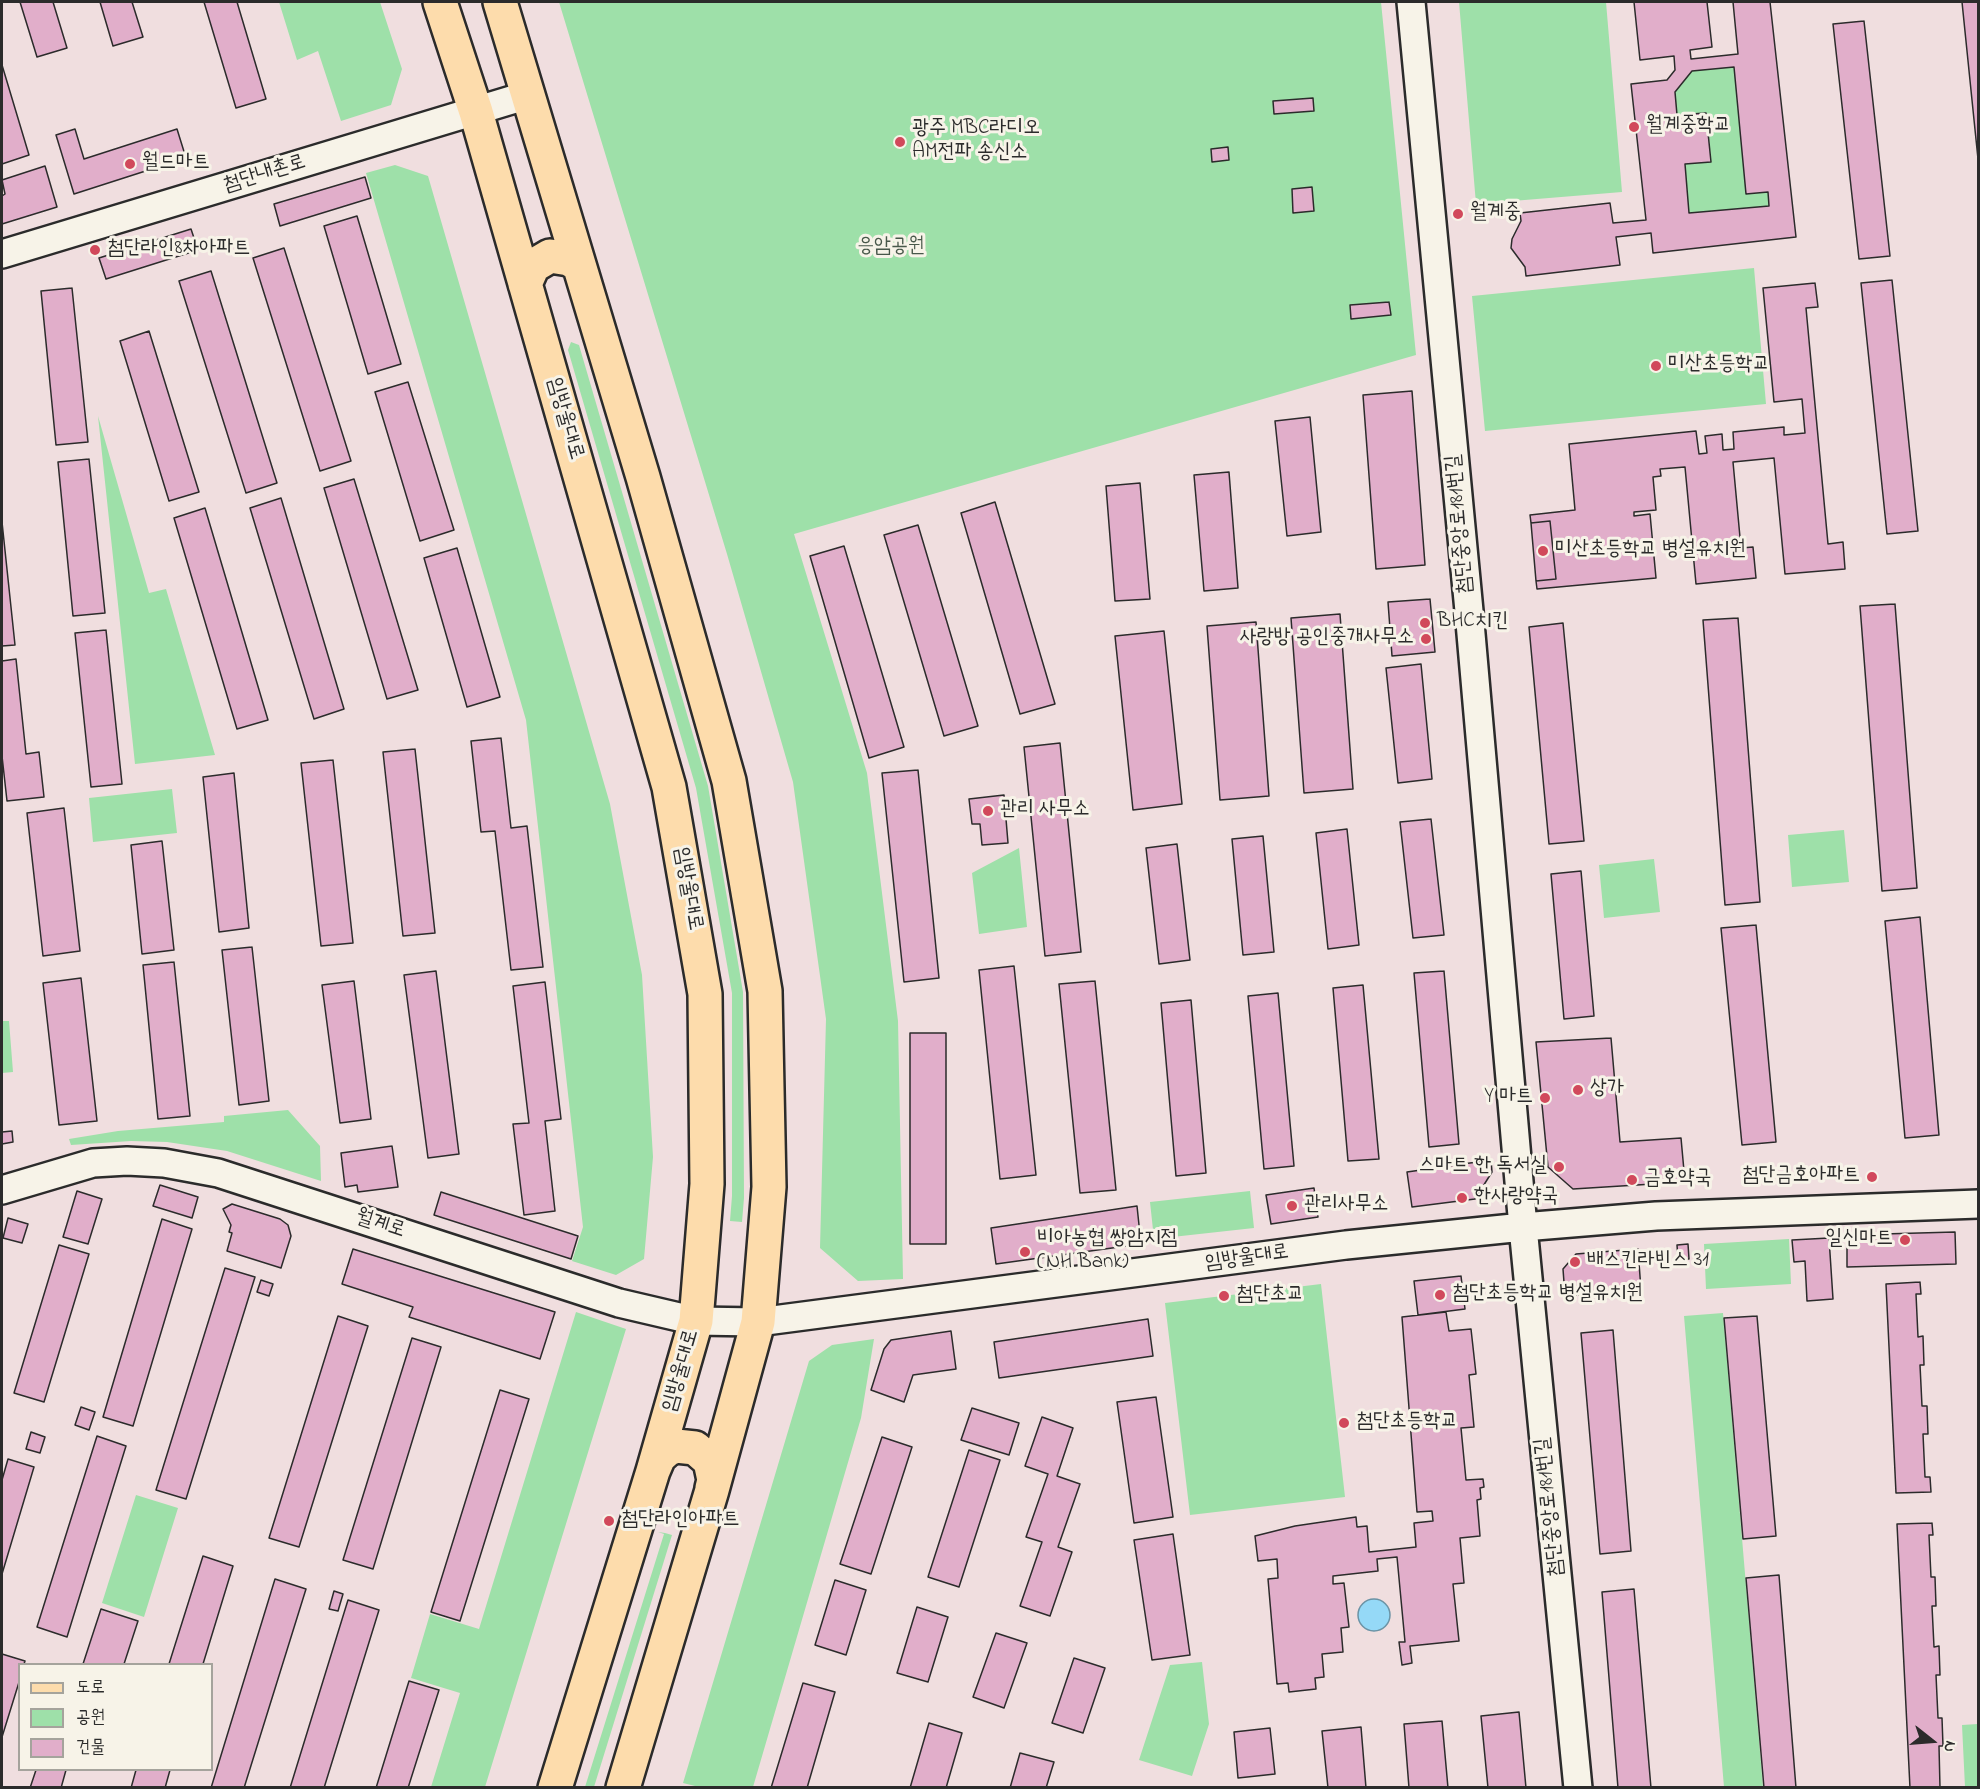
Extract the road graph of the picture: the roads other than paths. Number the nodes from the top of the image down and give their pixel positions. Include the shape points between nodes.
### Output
1 (440, 2) edge
2 (500, 2) edge
3 (1411, 2) edge
4 (528, 95) junction
5 (476, 112) junction
6 (2, 254) edge
7 (579, 266) junction
8 (525, 284) junction
9 (2, 1190) edge
10 (1978, 1204) edge
11 (1523, 1227) junction
12 (696, 1321) junction
13 (758, 1322) junction
14 (653, 1471) junction
15 (712, 1490) junction
16 (555, 1788) edge
17 (623, 1788) edge
18 (1578, 1788) edge

1 - 5 main road, 임방울대로
2 - 4 main road
3 - 11 street, 첨단중앙로181번길 via 1472,633
4 - 5 street, 첨단내촌로
4 - 7 main road
5 - 6 street, 첨단내촌로
5 - 8 main road, 임방울대로
7 - 8 main road via 569,259 550,256 533,267
7 - 13 main road via 729,781 765,991 769,1187
8 - 12 main road, 임방울대로 via 669,788 705,994 707,1184
9 - 12 street, 월계로 via 93,1163 155,1162 218,1173 619,1303
10 - 11 street via 1656,1216
11 - 13 street, 임방울대로 via 1346,1245
11 - 18 street, 첨단중앙로181번길
12 - 13 street, 월계로
12 - 14 main road, 임방울대로
13 - 15 main road
14 - 15 main road via 667,1450 676,1446 695,1448 710,1461
14 - 16 main road, 임방울대로
15 - 17 main road

